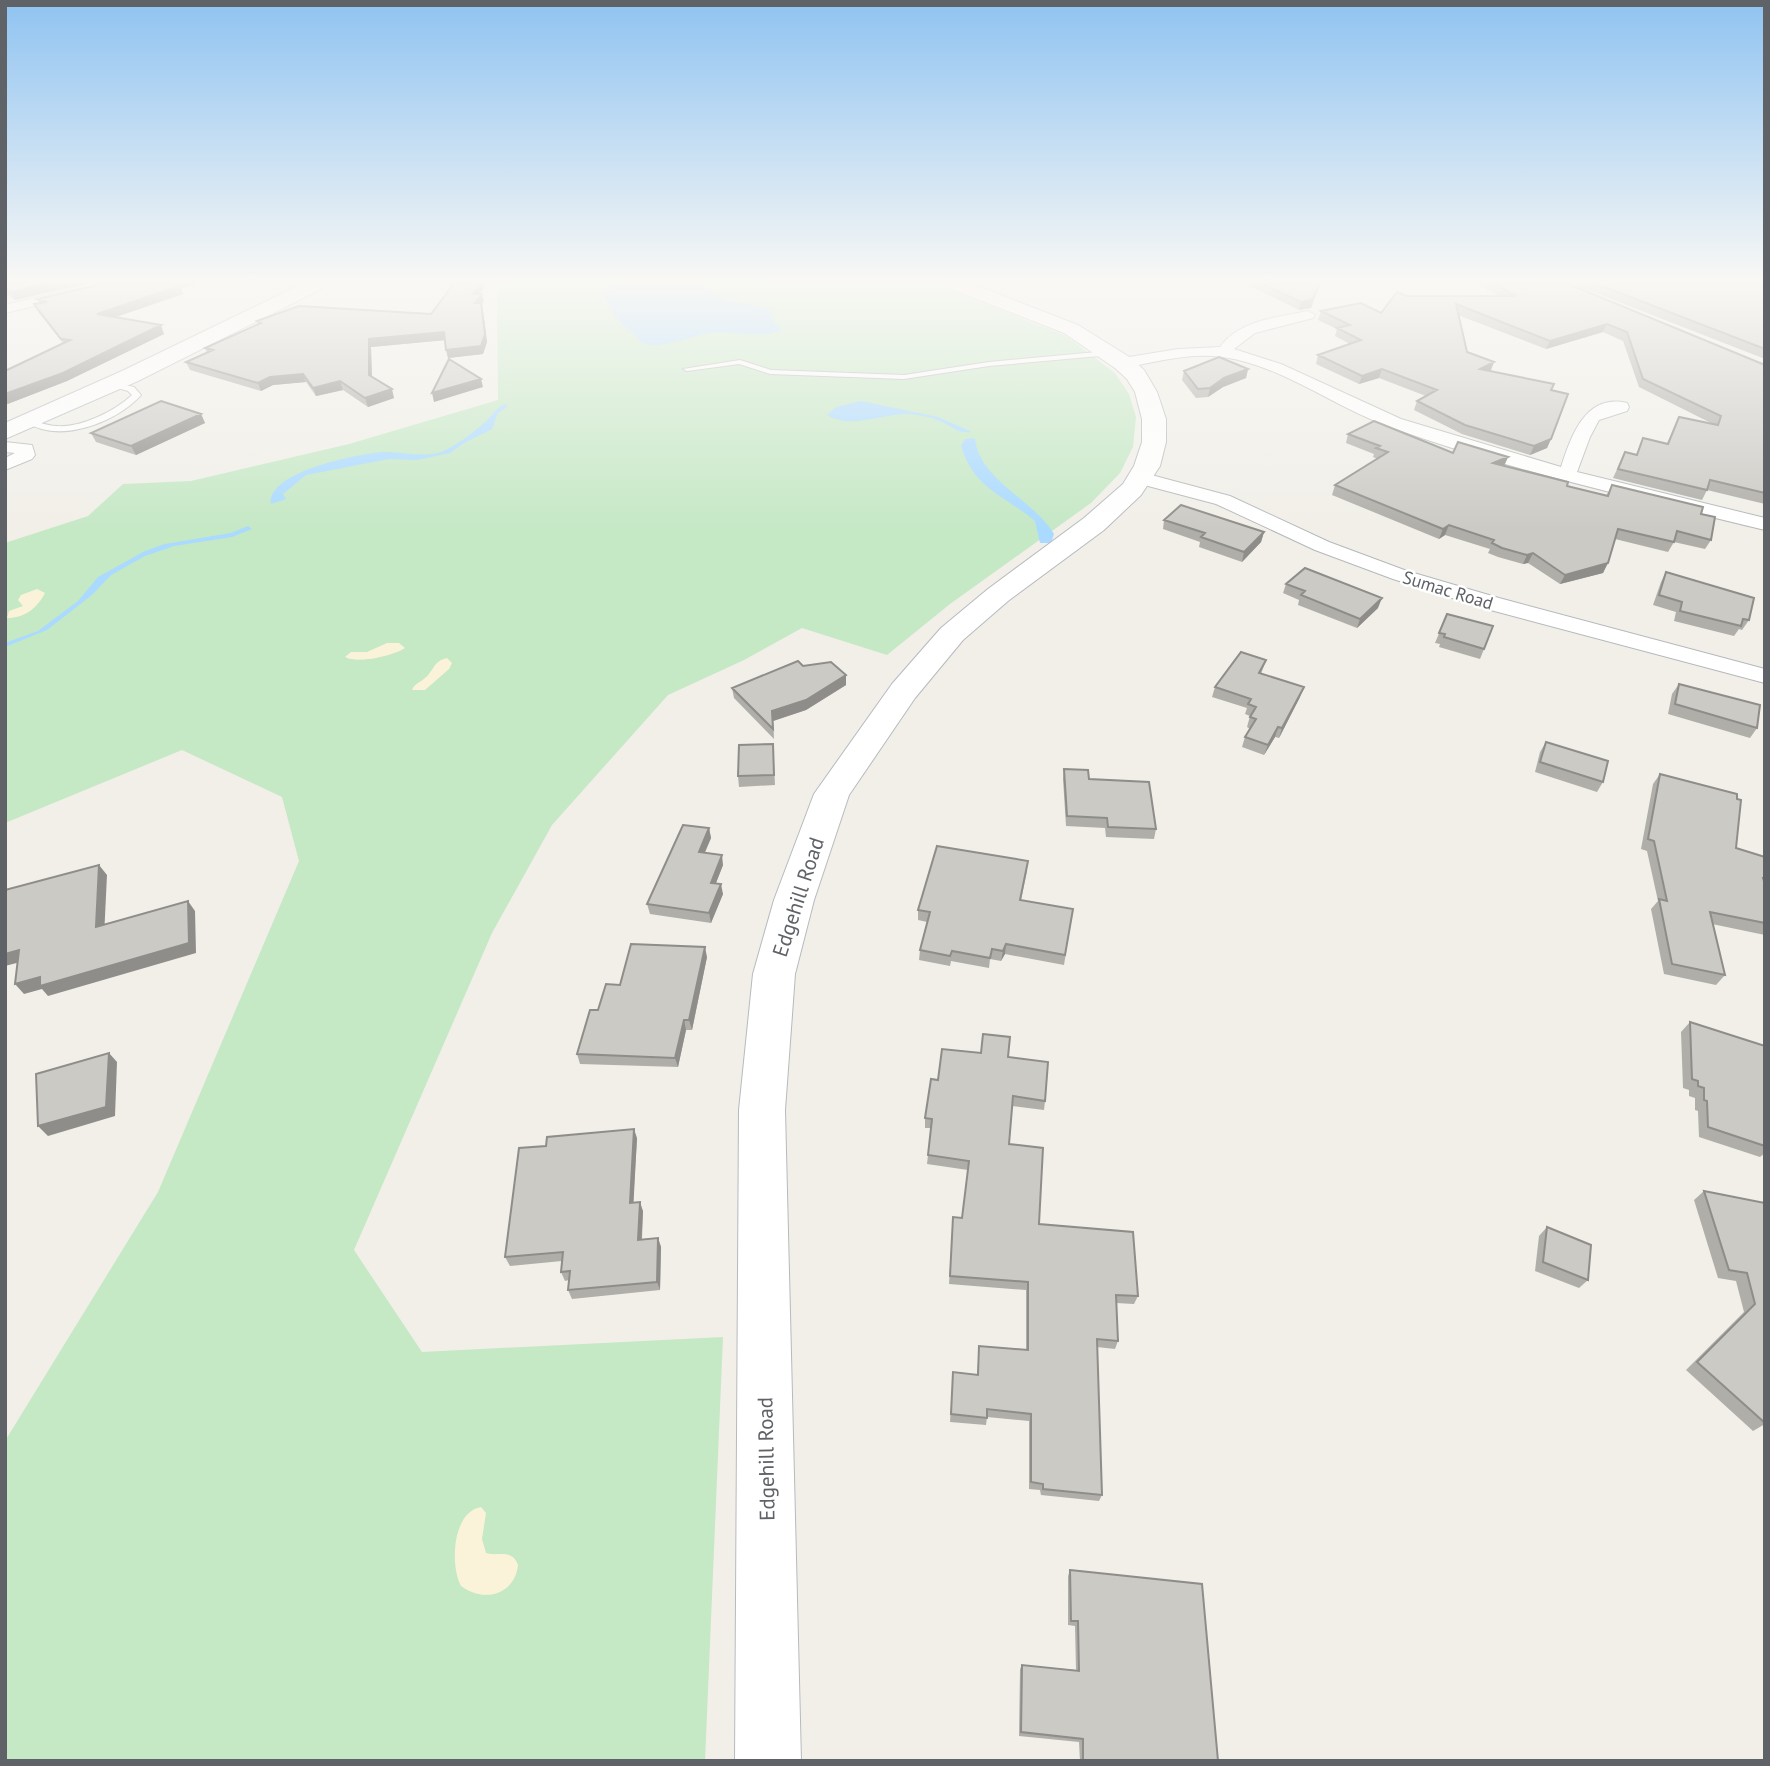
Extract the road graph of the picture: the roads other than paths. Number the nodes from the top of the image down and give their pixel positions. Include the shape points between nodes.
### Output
1 (152, 365) edge
2 (714, 365) edge
3 (750, 365) edge
4 (1032, 365) edge
5 (1125, 365) edge
6 (1269, 365) edge
7 (687, 369) dead end
8 (1621, 407) dead end
9 (5, 432) edge
10 (5, 448) edge
11 (5, 465) edge
12 (1567, 475) junction
13 (1140, 478) junction
14 (1765, 524) edge
15 (1765, 676) edge
16 (768, 1761) edge

1 - 9 street
2 - 7 lane
3 - 4 lane via 770,372 900,377
5 - 13 street, Edgehill Road via 1146,392 1154,419 1154,442
6 - 12 street via 1392,422
8 - 12 street via 1593,417
10 - 11 street via 26,449 26,455
12 - 14 street
13 - 15 street, Sumac Road via 1223,500 1322,546 1400,575
13 - 16 street, Edgehill Road via 1094,524 952,634 903,691 832,794 794,901 774,974 762,1110

